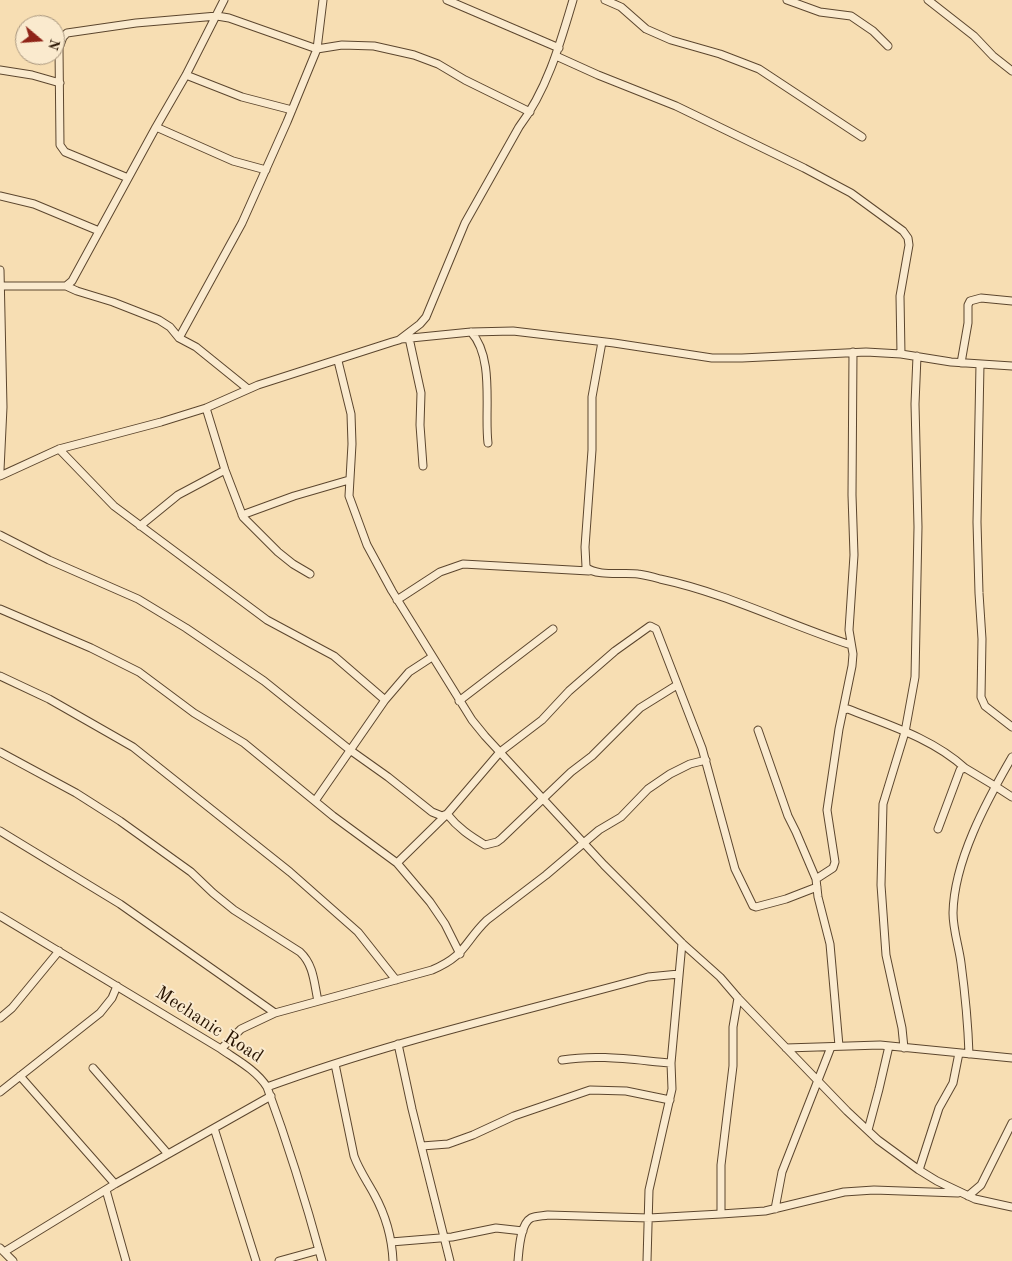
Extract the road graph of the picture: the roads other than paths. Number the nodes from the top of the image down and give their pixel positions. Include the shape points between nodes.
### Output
1 (224, 0) edge
2 (323, 0) edge
3 (447, 0) edge
4 (572, 0) edge
5 (605, 0) edge
6 (786, 0) edge
7 (928, 0) edge
8 (217, 16) junction
9 (888, 46) dead end
10 (317, 48) junction
11 (559, 48) junction
12 (556, 56) junction
13 (0, 70) edge
14 (1012, 71) edge
15 (186, 76) junction
16 (60, 83) junction
17 (292, 110) junction
18 (530, 112) junction
19 (156, 127) junction
20 (862, 136) dead end
21 (266, 170) junction
22 (128, 178) junction
23 (0, 196) edge
24 (99, 231) junction
25 (0, 270) edge
26 (0, 286) edge
27 (66, 286) junction
28 (1012, 301) edge
29 (471, 332) junction
30 (179, 338) junction
31 (409, 338) junction
32 (399, 340) junction
33 (602, 342) junction
34 (853, 352) junction
35 (901, 354) junction
36 (917, 356) junction
37 (338, 361) junction
38 (961, 362) junction
39 (980, 364) junction
40 (1012, 366) edge
41 (248, 389) junction
42 (2, 407) edge
43 (206, 408) junction
44 (488, 443) dead end
45 (59, 449) junction
46 (423, 466) dead end
47 (0, 470) edge
48 (225, 470) junction
49 (0, 476) edge
50 (349, 480) junction
51 (242, 515) junction
52 (140, 526) junction
53 (0, 535) edge
54 (589, 570) junction
55 (310, 574) dead end
56 (397, 600) junction
57 (0, 609) edge
58 (553, 629) dead end
59 (851, 645) junction
60 (432, 657) junction
61 (0, 676) edge
62 (677, 684) junction
63 (385, 700) junction
64 (459, 700) junction
65 (844, 710) junction
66 (1012, 727) edge
67 (758, 730) dead end
68 (905, 732) junction
69 (350, 750) junction
70 (0, 752) edge
71 (500, 752) junction
72 (1012, 757) edge
73 (706, 760) junction
74 (964, 768) junction
75 (995, 786) junction
76 (543, 798) junction
77 (1012, 798) edge
78 (314, 801) junction
79 (447, 814) junction
80 (938, 829) dead end
81 (0, 831) edge
82 (584, 843) junction
83 (397, 863) junction
84 (817, 883) junction
85 (0, 916) edge
86 (682, 943) junction
87 (59, 951) junction
88 (460, 954) junction
89 (679, 974) junction
90 (396, 980) junction
91 (118, 986) junction
92 (738, 998) junction
93 (318, 1001) junction
94 (275, 1013) junction
95 (0, 1018) edge
96 (398, 1044) junction
97 (889, 1046) junction
98 (835, 1047) junction
99 (786, 1048) junction
100 (904, 1048) junction
101 (220, 1049) junction
102 (959, 1053) junction
103 (969, 1054) junction
104 (1012, 1058) edge
105 (562, 1060) dead end
106 (671, 1063) junction
107 (335, 1064) junction
108 (93, 1068) dead end
109 (20, 1076) junction
110 (818, 1080) junction
111 (267, 1087) junction
112 (0, 1092) edge
113 (271, 1096) junction
114 (670, 1100) junction
115 (1012, 1123) edge
116 (214, 1128) junction
117 (868, 1130) junction
118 (422, 1146) junction
119 (168, 1154) junction
120 (919, 1170) junction
121 (115, 1184) junction
122 (106, 1190) junction
123 (966, 1195) junction
124 (1012, 1208) edge
125 (775, 1209) junction
126 (721, 1214) junction
127 (649, 1218) junction
128 (523, 1231) junction
129 (444, 1237) junction
130 (391, 1242) junction
131 (2, 1250) edge
132 (319, 1250) junction
133 (13, 1261) edge
134 (126, 1261) edge
135 (256, 1261) edge
136 (279, 1261) edge
137 (322, 1261) edge
138 (393, 1261) edge
139 (450, 1261) edge
140 (518, 1261) edge
141 (647, 1261) edge

1 - 8 street
2 - 10 street
3 - 11 street
4 - 11 street
5 - 20 street via 621,7 646,29 759,69
6 - 9 street via 820,12 851,16 874,31
7 - 14 street
8 - 10 street via 235,19
8 - 15 street
8 - 16 street via 67,33 60,48
10 - 17 street
10 - 18 street via 374,46 414,55 438,64
11 - 12 street
12 - 18 street
12 - 35 street via 676,106 804,168 851,193 903,230 910,245 900,296
13 - 16 street
15 - 17 street via 242,98
15 - 19 street
16 - 22 street via 62,148
17 - 21 street
18 - 32 street via 464,224 426,317
19 - 21 street via 233,160
19 - 22 street
21 - 30 street via 242,223
22 - 24 street
23 - 24 street via 34,204
24 - 27 street via 72,281
25 - 26 street
26 - 27 street
26 - 42 street
27 - 30 street via 159,320 170,326
28 - 38 street via 981,298 970,302
29 - 31 street
29 - 33 street via 513,331
29 - 44 street via 480,343 487,383
30 - 41 street via 196,347
31 - 32 street
31 - 46 street via 420,384
32 - 37 street
33 - 34 street via 712,358
33 - 54 street via 592,405 585,547 586,568
34 - 35 street
34 - 59 street
35 - 36 street
36 - 38 street
36 - 68 street via 915,672
37 - 41 street
37 - 50 street via 351,414
38 - 39 street
39 - 40 street
39 - 66 street via 977,522 982,639 980,697 985,706
41 - 43 street
42 - 47 street
43 - 45 street
43 - 48 street
45 - 49 street
45 - 52 street via 114,506
48 - 51 street
48 - 52 street via 178,495
50 - 51 street
50 - 56 street via 349,496 368,545
51 - 55 street via 278,552
52 - 63 street via 267,620 334,656
53 - 69 street via 147,604 264,682
54 - 56 street via 463,564 440,572
54 - 59 street via 664,579 751,606
56 - 60 street
57 - 78 street via 139,672 194,713 244,743
58 - 64 street
59 - 65 street via 852,666
60 - 63 street via 409,672
60 - 64 street
61 - 90 street via 48,698 141,753 290,872 358,932
62 - 71 street via 656,629 650,626 615,651 569,691 542,720
62 - 73 street
62 - 76 street via 640,708 592,756
63 - 69 street
64 - 71 street
65 - 68 street
65 - 84 street via 838,728 826,810 835,862
67 - 84 street via 788,816
68 - 74 street via 945,751
68 - 100 street via 883,804 881,885 886,955
69 - 78 street
69 - 79 street via 432,812 442,816
70 - 93 street via 112,816 191,872 234,910 300,952 311,967
71 - 76 street
71 - 79 street
72 - 75 street
73 - 82 street via 670,774 648,789 621,817
73 - 84 street via 735,869 753,906 786,898
74 - 75 street
74 - 80 street via 960,770
75 - 77 street
75 - 103 street via 973,834 955,892 953,915
76 - 79 street via 501,839 485,845 456,826
76 - 82 street
78 - 83 street
79 - 83 street
81 - 94 street via 120,904
82 - 86 street
82 - 88 street via 478,928
83 - 88 street via 430,902
84 - 98 street via 830,944
85 - 87 street, Mechanic Road
86 - 89 street
86 - 92 street
87 - 91 street, Mechanic Road
87 - 95 street
88 - 90 street via 443,966
89 - 96 street via 648,977
89 - 106 street
90 - 93 street
91 - 101 street, Mechanic Road
91 - 109 street via 100,1013
92 - 99 street
92 - 126 street via 721,1166
93 - 94 street
94 - 101 street via 241,1029
96 - 107 street
96 - 118 street
97 - 98 street
97 - 100 street
97 - 117 street
98 - 99 street
98 - 110 street
99 - 110 street
100 - 102 street
101 - 111 street, Mechanic Road via 255,1072
102 - 103 street
102 - 120 street via 953,1083 939,1108
103 - 104 street
105 - 106 street via 603,1057
106 - 114 street
107 - 111 street
107 - 130 street via 354,1156 375,1195
108 - 119 street
109 - 112 street
109 - 121 street
110 - 117 street
110 - 125 street via 782,1172
111 - 113 street, Mechanic Road
113 - 116 street
113 - 132 street, Mechanic Road
114 - 118 street via 626,1091 590,1090 514,1116 448,1144
114 - 127 street via 649,1190
115 - 123 street via 981,1185
116 - 119 street
116 - 135 street
117 - 120 street
118 - 129 street
119 - 121 street
120 - 123 street
121 - 122 street
122 - 131 street
122 - 134 street
123 - 124 street
123 - 125 street via 874,1190 844,1192
125 - 126 street
126 - 127 street
127 - 128 street via 548,1215 530,1219
127 - 141 street
128 - 129 street via 496,1228
128 - 140 street
129 - 130 street
129 - 139 street
130 - 138 street
131 - 133 street
132 - 136 street
132 - 137 street, Mechanic Road

